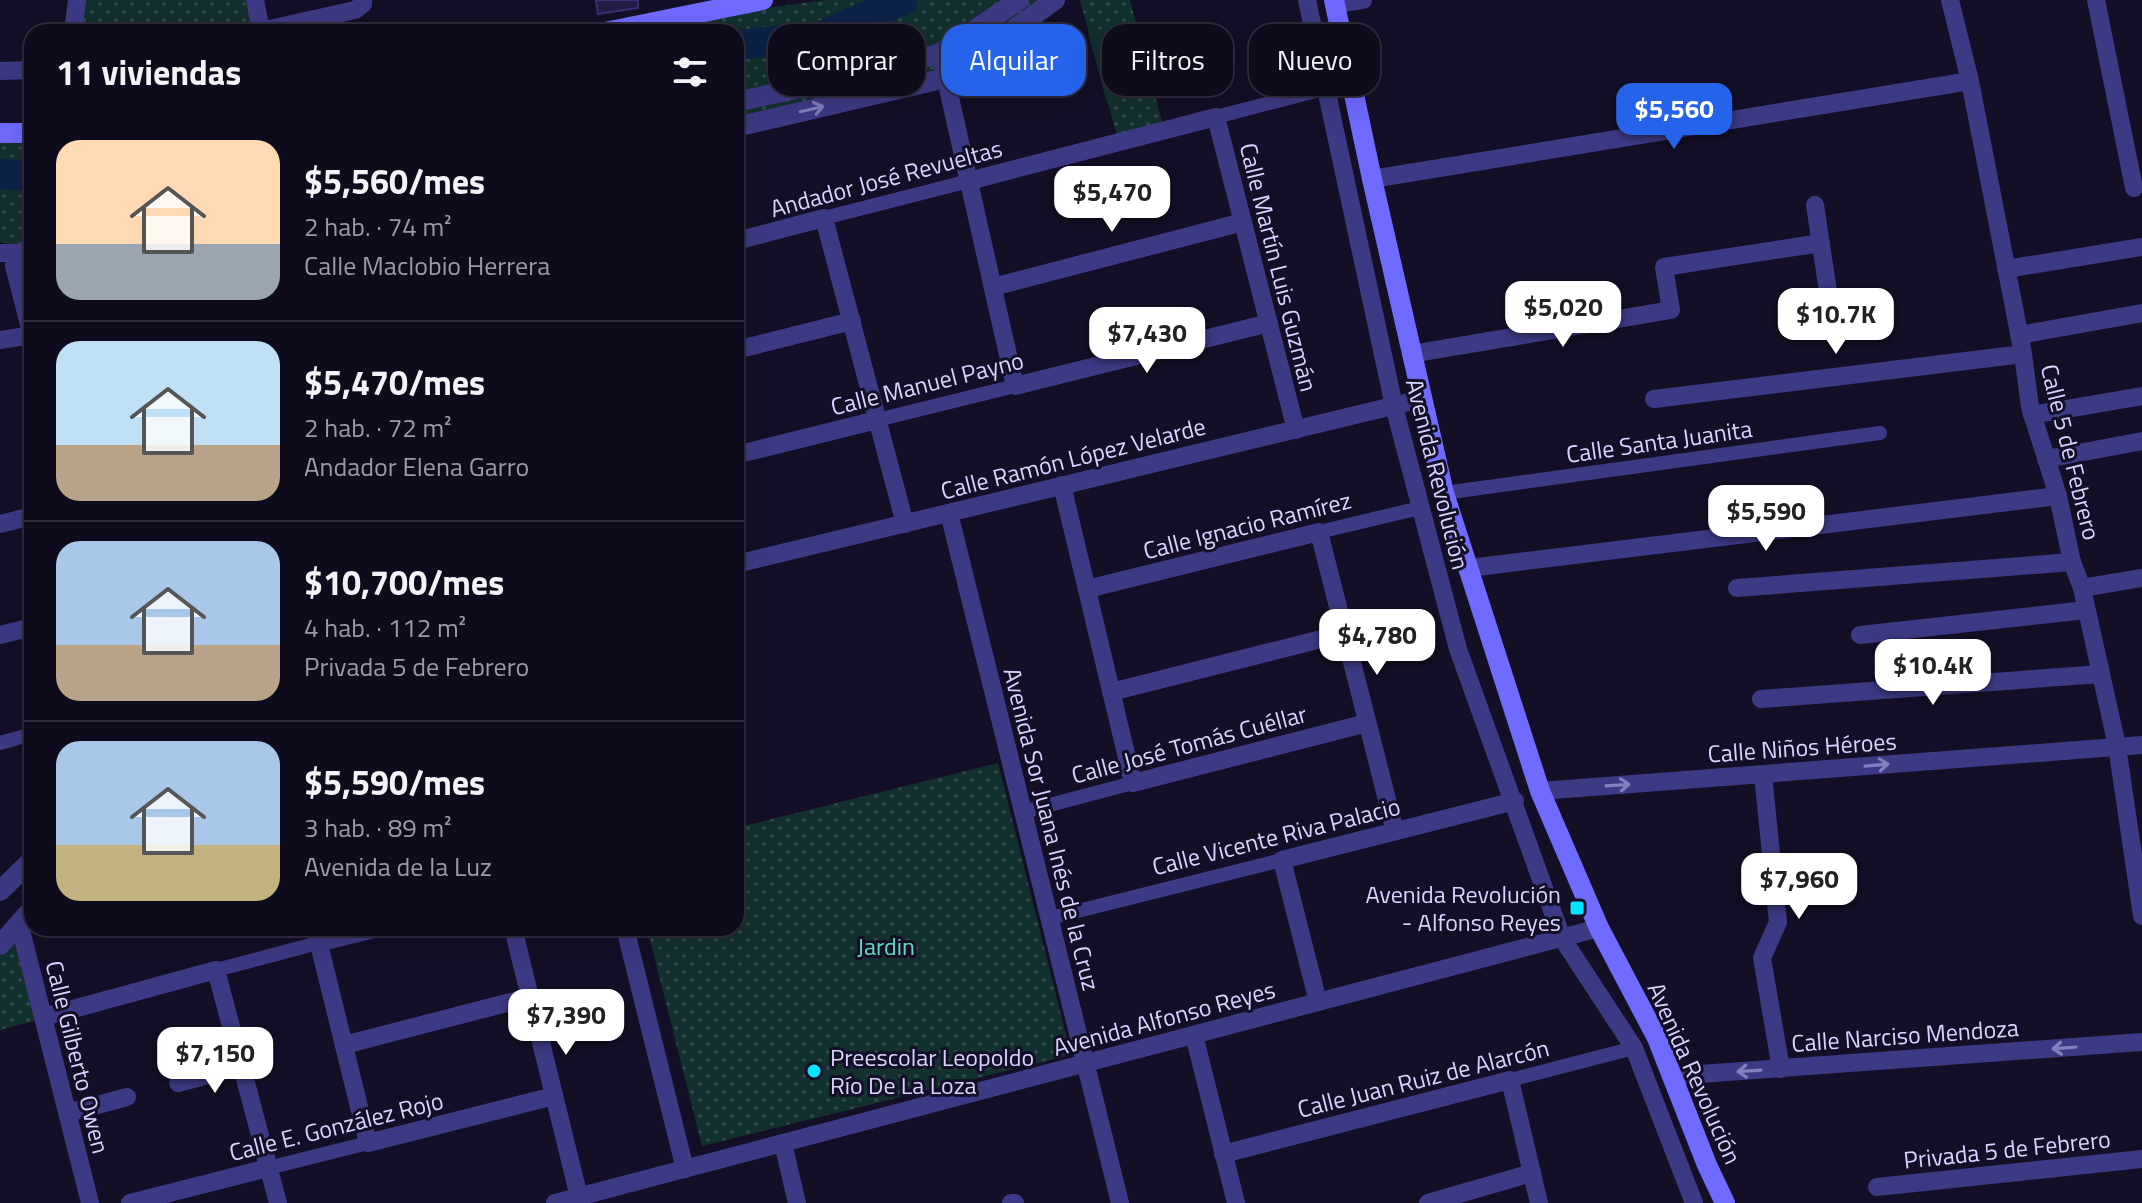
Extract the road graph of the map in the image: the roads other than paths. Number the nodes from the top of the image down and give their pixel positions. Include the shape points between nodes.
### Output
1 (77, 0) edge
2 (255, 0) edge
3 (763, 0) edge
4 (1019, 0) edge
5 (1055, 0) edge
6 (1307, 0) edge
7 (1363, 0) edge
8 (1950, 0) edge
9 (2096, 0) edge
10 (363, 2) edge
11 (1335, 2) edge
12 (74, 24) edge
13 (258, 24) edge
14 (294, 24) edge
15 (644, 24) edge
16 (1021, 24) edge
17 (1312, 24) edge
18 (940, 53) junction
19 (941, 57) edge
20 (24, 70) edge
21 (0, 71) edge
22 (941, 79) edge
23 (1970, 81) junction
24 (950, 96) edge
25 (1296, 96) edge
26 (1329, 96) edge
27 (744, 100) edge
28 (1216, 117) junction
29 (744, 125) edge
30 (0, 133) edge
31 (24, 133) edge
32 (1372, 179) junction
33 (969, 181) junction
34 (2134, 188) dead end
35 (1815, 205) dead end
36 (824, 218) junction
37 (1243, 222) junction
38 (744, 239) edge
39 (1821, 243) junction
40 (2142, 247) edge
41 (17, 259) edge
42 (2006, 269) junction
43 (993, 287) junction
44 (24, 294) edge
45 (1829, 298) dead end
46 (2142, 313) edge
47 (852, 321) junction
48 (1269, 323) junction
49 (2019, 335) junction
50 (24, 336) edge
51 (0, 340) edge
52 (744, 348) edge
53 (1411, 354) junction
54 (2023, 354) junction
55 (1015, 386) junction
56 (2142, 396) edge
57 (1422, 399) junction
58 (1654, 399) dead end
59 (1394, 406) junction
60 (2032, 415) junction
61 (877, 420) junction
62 (1296, 430) junction
63 (1880, 433) dead end
64 (2142, 441) edge
65 (744, 453) edge
66 (2046, 459) junction
67 (1062, 485) junction
68 (1444, 493) junction
69 (2058, 496) junction
70 (1420, 508) junction
71 (949, 513) junction
72 (24, 518) edge
73 (0, 524) edge
74 (905, 524) junction
75 (1319, 532) junction
76 (744, 562) edge
77 (2072, 562) junction
78 (1469, 568) junction
79 (2142, 578) edge
80 (1737, 588) dead end
81 (2082, 588) junction
82 (1087, 589) junction
83 (2086, 610) junction
84 (24, 629) edge
85 (1345, 633) junction
86 (0, 635) edge
87 (1860, 635) dead end
88 (2101, 674) junction
89 (1111, 692) junction
90 (1761, 699) dead end
91 (1367, 723) junction
92 (24, 736) edge
93 (0, 743) edge
94 (2142, 745) edge
95 (2117, 746) junction
96 (1763, 775) junction
97 (1133, 783) junction
98 (1540, 791) junction
99 (1515, 801) junction
100 (1023, 812) junction
101 (1395, 831) junction
102 (1282, 860) junction
103 (24, 868) edge
104 (0, 891) edge
105 (2142, 916) edge
106 (24, 918) edge
107 (1050, 918) junction
108 (1599, 928) junction
109 (30, 936) edge
110 (314, 936) edge
111 (317, 936) edge
112 (515, 936) edge
113 (627, 936) edge
114 (1562, 938) junction
115 (0, 945) edge
116 (216, 970) junction
117 (530, 997) junction
118 (1318, 1002) junction
119 (44, 1017) junction
120 (1194, 1035) junction
121 (2142, 1042) edge
122 (344, 1045) junction
123 (1634, 1048) junction
124 (1086, 1063) junction
125 (242, 1066) junction
126 (1781, 1069) junction
127 (1672, 1076) junction
128 (1510, 1080) junction
129 (178, 1083) dead end
130 (554, 1096) junction
131 (127, 1097) dead end
132 (68, 1113) junction
133 (368, 1143) junction
134 (783, 1143) junction
135 (1223, 1154) junction
136 (2142, 1159) edge
137 (268, 1168) junction
138 (685, 1169) junction
139 (1532, 1173) junction
140 (1877, 1187) dead end
141 (579, 1197) junction
142 (90, 1203) edge
143 (130, 1203) edge
144 (278, 1203) edge
145 (555, 1203) edge
146 (797, 1203) edge
147 (1120, 1203) edge
148 (1236, 1203) edge
149 (1428, 1203) edge
150 (1539, 1203) edge
151 (1694, 1203) edge
152 (1725, 1203) edge

1 - 12 street
2 - 13 street
3 - 15 main road
4 - 18 street
5 - 16 street
6 - 17 street, Avenida Revolución
7 - 11 street
8 - 23 street, Calle 5 de Febrero
9 - 34 street
10 - 14 street via 355,10
11 - 32 main road, Avenida Revolución
18 - 19 street
18 - 27 street
20 - 21 street
29 -> 22 street
23 - 32 street
23 - 42 street, Calle 5 de Febrero
24 - 33 street
25 - 28 street, Andador José Revueltas
26 - 59 street, Avenida Revolución
28 - 33 street, Andador José Revueltas
28 - 37 street, Calle Martín Luis Guzmán
30 - 31 main road
32 - 53 main road, Avenida Revolución
33 - 36 street, Andador José Revueltas
33 - 43 street
35 - 39 street
36 - 38 street, Andador José Revueltas
36 - 47 street
37 - 43 street
37 - 48 street, Calle Martín Luis Guzmán
39 - 45 street
39 - 53 street via 1664,267 1671,310
40 - 42 street
41 - 44 street
42 - 49 street, Calle 5 de Febrero
43 - 55 street
46 - 49 street
47 - 52 street
47 - 61 street
48 - 55 street, Calle Manuel Payno
48 - 62 street, Calle Martín Luis Guzmán
49 - 54 street, Calle 5 de Febrero
50 - 51 street
53 - 57 main road, Avenida Revolución
54 - 58 street
54 - 60 street, Calle 5 de Febrero
55 - 61 street, Calle Manuel Payno
56 - 60 street
57 - 59 street, Calle Ramón López Velarde
57 - 68 main road, Avenida Revolución
59 - 62 street, Calle Ramón López Velarde
59 - 70 street, Avenida Revolución
60 - 66 street, Calle 5 de Febrero
61 - 65 street, Calle Manuel Payno
61 - 74 street
62 - 67 street, Calle Ramón López Velarde
63 - 68 street, Calle Santa Juanita
64 - 66 street
66 - 69 street, Calle 5 de Febrero
67 - 71 street, Calle Ramón López Velarde
67 - 82 street
68 - 78 main road, Avenida Revolución
69 - 77 street, Calle 5 de Febrero
69 - 78 street
70 - 75 street, Calle Ignacio Ramírez
70 - 99 street, Avenida Revolución via 1458,649
71 - 74 street, Calle Ramón López Velarde
71 - 100 street, Avenida Sor Juana Inés de la Cruz
72 - 73 street
74 - 76 street, Calle Ramón López Velarde
75 - 82 street, Calle Ignacio Ramírez
75 - 85 street
77 - 80 street
77 - 81 street, Calle 5 de Febrero
78 - 98 main road, Avenida Revolución
79 - 81 street
81 - 83 street, Calle 5 de Febrero
82 - 89 street
83 - 87 street
83 - 88 street, Calle 5 de Febrero
84 - 86 street
85 - 89 street
85 - 91 street
88 - 90 street
88 - 95 street, Calle 5 de Febrero
89 - 97 street
91 - 97 street, Calle José Tomás Cuéllar
91 - 101 street
92 - 93 street
94 - 95 street, Calle Niños Héroes
96 -> 95 street, Calle Niños Héroes
95 - 105 street, Calle 5 de Febrero
98 -> 96 street, Calle Niños Héroes
96 - 126 street via 1778,922 1762,958
97 - 100 street, Calle José Tomás Cuéllar
98 - 108 main road, Avenida Revolución
99 - 101 street, Calle Vicente Riva Palacio
99 - 114 street, Avenida Revolución
100 - 107 street, Avenida Sor Juana Inés de la Cruz
101 - 102 street, Calle Vicente Riva Palacio
102 - 107 street, Calle Vicente Riva Palacio
102 - 118 street
103 - 104 street
106 - 115 street
107 - 124 street, Avenida Sor Juana Inés de la Cruz
108 - 114 street, Avenida Alfonso Reyes
108 - 127 main road, Avenida Revolución
109 - 119 street, Calle Gilberto Owen
110 - 116 street
111 - 122 street
112 - 117 street
113 - 138 street
114 - 118 street, Avenida Alfonso Reyes
114 - 123 street, Avenida Revolución
116 - 119 street
116 - 125 street
117 - 122 street
117 - 130 street
118 - 120 street, Avenida Alfonso Reyes
119 - 132 street, Calle Gilberto Owen
120 - 124 street, Avenida Alfonso Reyes
120 - 135 street
121 -> 126 street, Calle Narciso Mendoza
122 - 133 street
123 - 128 street, Calle Juan Ruiz de Alarcón
123 - 151 street, Avenida Revolución
124 - 134 street, Avenida Alfonso Reyes
124 - 147 street, Avenida Sor Juana Inés de la Cruz
125 - 129 street
125 - 137 street
126 -> 127 street, Calle Narciso Mendoza
127 - 152 main road, Avenida Revolución
128 - 135 street, Calle Juan Ruiz de Alarcón
128 - 139 street
130 - 133 street, Calle E. González Rojo
130 - 141 street
131 - 132 street
132 - 142 street, Calle Gilberto Owen
133 - 137 street, Calle E. González Rojo
134 - 138 street, Avenida Alfonso Reyes
134 - 146 street
135 - 148 street
136 - 140 street, Privada 5 de Febrero
137 - 143 street, Calle E. González Rojo
137 - 144 street
138 - 141 street, Avenida Alfonso Reyes
139 - 149 street
139 - 150 street
141 - 145 street, Avenida Alfonso Reyes

